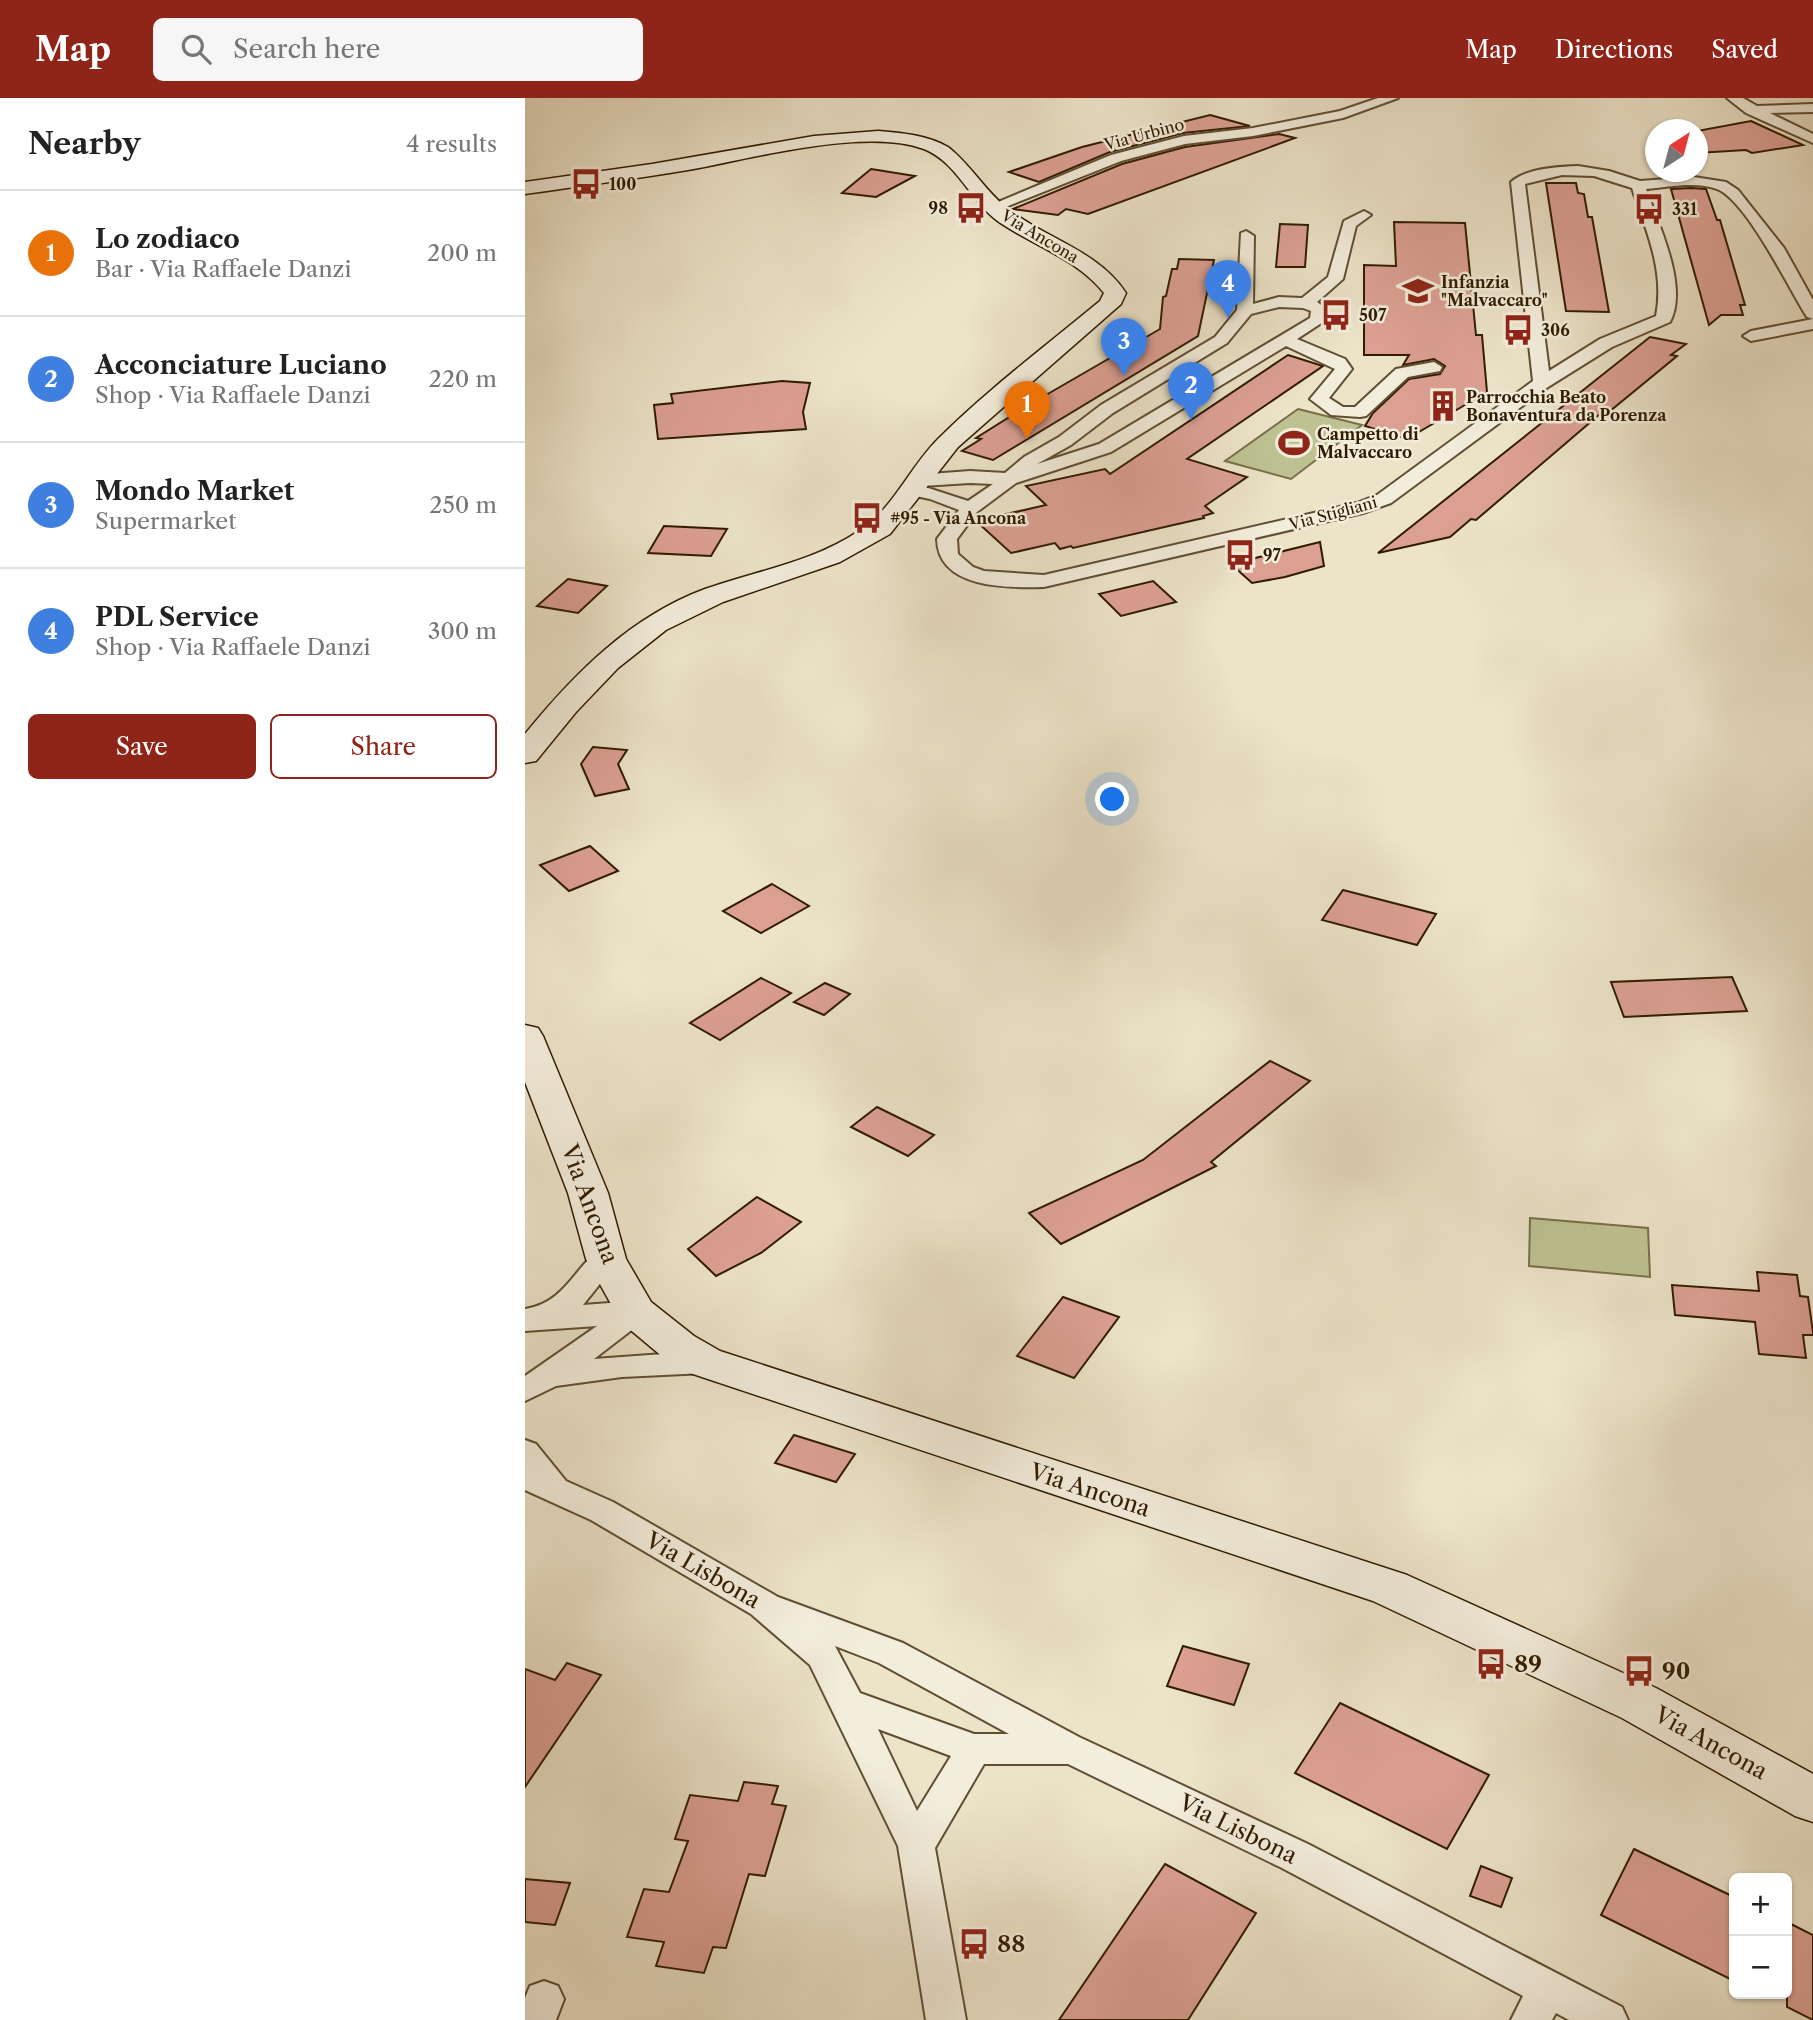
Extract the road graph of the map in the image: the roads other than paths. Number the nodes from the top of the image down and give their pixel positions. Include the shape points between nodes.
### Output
1 (1391, 98) edge
2 (1734, 98) edge
3 (1813, 108) edge
4 (1751, 110) junction
5 (1813, 139) edge
6 (1638, 185) junction
7 (525, 188) edge
8 (993, 207) junction
9 (1364, 215) dead end
10 (1246, 236) dead end
11 (1306, 303) junction
12 (1245, 311) junction
13 (1813, 314) edge
14 (1813, 324) edge
15 (1751, 336) dead end
16 (1285, 340) junction
17 (1434, 367) dead end
18 (1542, 383) junction
19 (1065, 441) junction
20 (1094, 452) junction
21 (934, 460) junction
22 (970, 477) junction
23 (1011, 478) junction
24 (921, 488) junction
25 (995, 492) junction
26 (970, 508) junction
27 (525, 754) edge
28 (525, 1036) edge
29 (606, 1259) junction
30 (636, 1312) junction
31 (531, 1319) edge
32 (705, 1362) junction
33 (537, 1383) edge
34 (525, 1452) edge
35 (540, 1482) edge
36 (764, 1604) junction
37 (848, 1703) junction
38 (974, 1749) junction
39 (1071, 1749) junction
40 (1813, 1800) edge
41 (916, 1846) junction
42 (1540, 2005) edge
43 (946, 2020) edge
44 (1608, 2020) edge

1 - 8 street, Via Urbino via 1343,114 1184,140 1116,158
2 - 4 street
3 - 4 street
4 - 5 street
6 - 13 street via 1694,181 1721,185 1733,193 1776,248
6 - 18 street, Via Stigliani via 1669,299 1664,319 1607,344
6 - 18 street via 1621,177 1558,171 1537,173 1518,182
7 - 8 street, Via Ancona via 877,136 915,141 944,152
8 - 21 street, Via Ancona via 1104,275 1115,293 1110,304
9 - 11 street via 1349,223 1335,279
10 - 12 street
11 - 12 street via 1279,302
11 - 16 street via 1319,309 1318,320
12 - 19 street, Via Stigliani via 1221,340 1107,409
14 - 15 street
16 - 17 street via 1344,369 1319,399 1334,411 1360,412 1402,373
16 - 20 street
18 - 26 street, Via Stigliani via 1384,499 1096,571 1015,582 984,578 960,567 949,555 947,539
19 - 20 street
19 - 23 street, Via Stigliani
20 - 23 street
21 - 22 street
21 - 24 street
22 - 23 street
22 - 24 street
23 - 25 street, Via Stigliani
24 - 25 street
24 - 26 street
24 - 27 street via 886,524 846,550 711,597 637,637 578,688
25 - 26 street, Via Stigliani
28 - 29 street, Via Ancona via 588,1194
29 - 30 street, Via Ancona
29 - 31 street via 584,1289 563,1306
30 - 31 street
30 - 32 street, Via Ancona
30 - 33 street
32 - 33 street via 622,1366
32 - 40 street, Via Ancona via 1390,1588 1639,1703
34 - 35 street
35 - 36 street, Via Lisbona via 602,1511
36 - 37 street, Via Lisbona via 822,1655
36 - 39 street via 891,1653
37 - 38 street, Via Lisbona
37 - 41 street, Via Lisbona
38 - 39 street, Via Lisbona
38 - 41 street
39 - 42 street, Via Lisbona via 1295,1856
41 - 43 street, Via Lisbona
42 - 44 street, Via Lisbona

